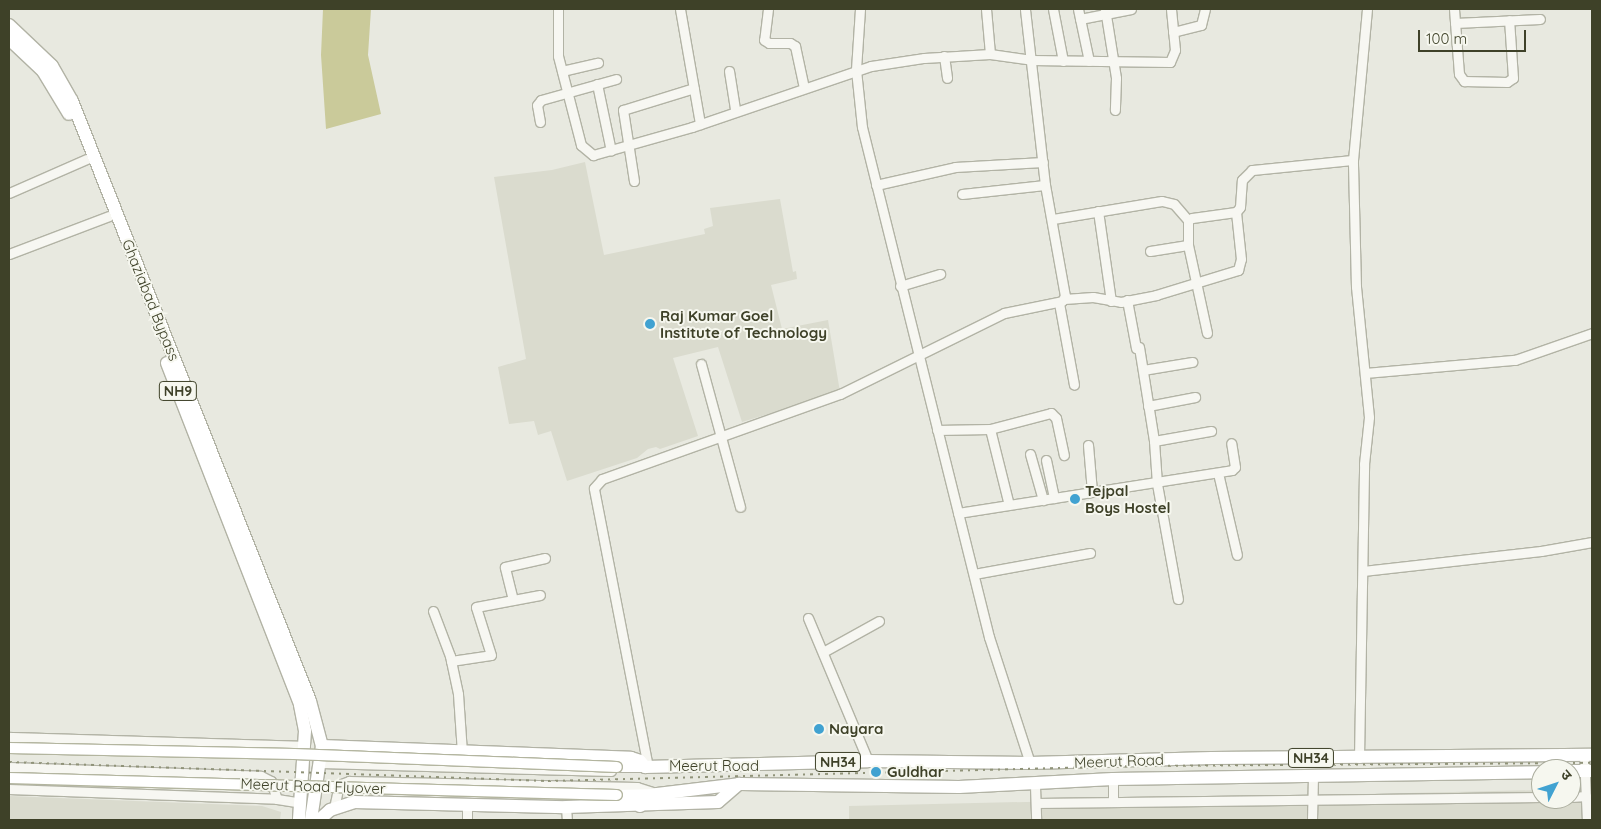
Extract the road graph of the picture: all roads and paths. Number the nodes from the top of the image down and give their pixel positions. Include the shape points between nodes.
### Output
1 (558, 9) edge
2 (680, 9) edge
3 (768, 9) edge
4 (860, 9) edge
5 (986, 9) edge
6 (1025, 9) edge
7 (1053, 9) edge
8 (1078, 9) edge
9 (1131, 9) edge
10 (1171, 9) edge
11 (1205, 9) edge
12 (1367, 9) edge
13 (1454, 9) edge
14 (1106, 11) edge
15 (1080, 19) junction
16 (1540, 19) dead end
17 (1509, 20) junction
18 (1455, 23) junction
19 (9, 25) edge
20 (1173, 32) junction
21 (9, 39) edge
22 (990, 54) junction
23 (944, 56) junction
24 (1032, 60) junction
25 (1111, 60) junction
26 (1063, 61) junction
27 (1089, 61) junction
28 (598, 63) dead end
29 (856, 70) junction
30 (562, 71) junction
31 (729, 72) dead end
32 (948, 78) dead end
33 (616, 79) dead end
34 (597, 84) junction
35 (694, 88) junction
36 (804, 88) junction
37 (567, 92) junction
38 (735, 110) junction
39 (1115, 110) dead end
40 (540, 122) dead end
41 (700, 124) junction
42 (627, 146) junction
43 (611, 151) junction
44 (87, 159) junction
45 (1353, 160) junction
46 (1043, 162) junction
47 (634, 181) dead end
48 (876, 185) junction
49 (1045, 185) junction
50 (9, 193) edge
51 (962, 194) dead end
52 (1098, 211) junction
53 (1236, 212) junction
54 (109, 216) junction
55 (1053, 219) junction
56 (1188, 220) junction
57 (1188, 245) junction
58 (1150, 251) dead end
59 (9, 254) edge
60 (130, 258) junction
61 (940, 274) dead end
62 (1197, 283) junction
63 (900, 286) junction
64 (1127, 300) junction
65 (1062, 301) junction
66 (1111, 301) junction
67 (1207, 333) dead end
68 (1592, 333) edge
69 (918, 357) junction
70 (1192, 362) dead end
71 (701, 364) dead end
72 (1143, 370) junction
73 (1365, 372) junction
74 (1074, 385) dead end
75 (1195, 397) dead end
76 (1148, 406) junction
77 (990, 428) junction
78 (937, 430) junction
79 (1212, 431) dead end
80 (720, 435) junction
81 (1154, 441) junction
82 (1231, 443) dead end
83 (1088, 445) dead end
84 (1030, 454) dead end
85 (1064, 455) dead end
86 (1046, 460) dead end
87 (1218, 473) junction
88 (1157, 484) junction
89 (1092, 492) junction
90 (1054, 498) junction
91 (1043, 500) junction
92 (1009, 505) junction
93 (740, 507) dead end
94 (958, 513) junction
95 (1592, 542) edge
96 (1090, 553) dead end
97 (1237, 555) dead end
98 (544, 558) dead end
99 (1364, 571) junction
100 (974, 574) junction
101 (540, 595) dead end
102 (1178, 599) dead end
103 (513, 600) junction
104 (433, 611) dead end
105 (808, 618) dead end
106 (879, 621) dead end
107 (822, 652) junction
108 (451, 661) junction
109 (9, 737) edge
110 (304, 746) junction
111 (322, 746) junction
112 (348, 747) junction
113 (9, 748) edge
114 (462, 753) junction
115 (1588, 755) edge
116 (1359, 758) junction
117 (868, 761) junction
118 (321, 763) junction
119 (1030, 763) junction
120 (349, 764) junction
121 (738, 766) junction
122 (9, 767) edge
123 (647, 767) junction
124 (1589, 771) edge
125 (1531, 772) edge
126 (1313, 775) junction
127 (9, 778) edge
128 (1113, 779) junction
129 (740, 784) junction
130 (1035, 786) junction
131 (9, 788) edge
132 (657, 794) junction
133 (1581, 796) edge
134 (1586, 796) junction
135 (1531, 797) edge
136 (1312, 798) junction
137 (278, 799) junction
138 (1113, 801) junction
139 (1036, 803) junction
140 (301, 804) junction
141 (467, 805) junction
142 (566, 806) junction
143 (640, 806) junction
144 (334, 808) junction
145 (299, 820) edge
146 (311, 820) edge
147 (319, 820) edge
148 (467, 820) edge
149 (567, 820) edge
150 (1036, 820) edge
151 (1312, 820) edge
152 (1587, 820) edge

1 - 30 street via 557,44
2 - 35 street
3 - 36 street via 764,40 795,46
4 - 29 street
5 - 22 street
6 - 24 street
7 - 26 street
8 - 15 street
9 - 14 street
10 - 20 street
11 - 20 street via 1201,25
12 - 45 street
13 - 18 street
14 - 15 street
14 - 25 street
15 - 27 street
16 - 17 street
17 - 18 street
17 - 18 street via 1514,75 1507,82 1462,80
19 - 60 highway, Ghaziabad Bypass / NH9 via 52,66 72,101
20 - 25 street via 1174,56 1170,62
21 - 44 highway, Ghaziabad Bypass / NH9 via 43,71 67,110
22 - 23 street
22 - 24 street
23 - 29 street
23 - 32 street
24 - 26 street
24 - 46 street
25 - 27 street
25 - 39 street via 1116,78
26 - 27 street
28 - 30 street
29 - 36 street
29 - 48 street via 862,127
30 - 37 street
31 - 38 street
33 - 34 street
34 - 37 street
34 - 43 street
35 - 41 street
35 - 42 street via 623,110
36 - 38 street
37 - 40 street via 538,101
37 - 43 street via 584,151 593,155
38 - 41 street
41 - 42 street
42 - 43 street
42 - 47 street
44 - 50 street
44 - 54 highway, Ghaziabad Bypass / NH9
45 - 53 street via 1252,170 1242,180 1240,207
45 - 73 street via 1356,287
46 - 48 street via 955,167
46 - 49 street
48 - 63 street
49 - 51 street
49 - 55 street
52 - 55 street
52 - 56 street via 1169,202
52 - 66 street
53 - 56 street
53 - 62 street via 1241,268
54 - 59 street
54 - 60 highway, Ghaziabad Bypass / NH9
55 - 65 street
56 - 57 street
57 - 58 street
57 - 62 street
60 - 110 highway, Ghaziabad Bypass / NH9 via 300,705
60 - 111 highway, Ghaziabad Bypass / NH9 via 310,701
61 - 63 street
62 - 64 street
62 - 67 street
63 - 69 street
64 - 66 street
64 - 72 street
65 - 66 street via 1093,297
65 - 69 street via 1004,313
65 - 74 street
68 - 73 street via 1516,360
69 - 78 street
69 - 80 street via 840,394
70 - 72 street
71 - 80 street
72 - 76 street
73 - 99 street via 1368,417 1364,464
75 - 76 street
76 - 81 street
77 - 78 street
77 - 85 street via 1051,413 1056,418
77 - 92 street
78 - 94 street
79 - 81 street
80 - 93 street
80 - 123 street via 602,479 594,488
81 - 88 street
82 - 87 street via 1235,469
83 - 89 street
84 - 91 street
86 - 90 street
87 - 88 street
87 - 97 street
88 - 89 street
88 - 102 street
89 - 90 street
90 - 91 street
91 - 92 street
92 - 94 street
94 - 100 street
95 - 99 street
96 - 100 street
98 - 103 street via 506,567
99 - 116 street
100 - 119 street via 989,637
101 - 103 street
103 - 108 street via 476,607 491,655
104 - 108 street
105 - 107 street
106 - 107 street
107 - 117 street
108 - 114 street via 459,700
109 - 110 street
110 - 140 highway, Ghaziabad Bypass / NH9
111 - 112 highway
111 - 118 highway, Ghaziabad Bypass / NH9
112 - 114 highway
112 - 120 highway
113 - 123 main road, Meerut Road Flyover / NH34, bridge via 294,754 529,766
114 - 123 highway via 631,758
115 - 116 highway, Meerut Road / NH34
115 - 124 street
116 - 119 highway, Meerut Road / NH34
117 - 119 highway, Meerut Road / NH34
117 - 121 highway, Meerut Road / NH34
118 - 120 street
118 - 146 highway, NH9
120 - 123 street via 638,772
121 - 123 highway, Meerut Road / NH34
121 - 129 highway
122 - 137 street via 261,776 271,781
124 - 134 street
125 - 126 highway, Meerut Road / NH34
126 - 128 highway, Meerut Road / NH34
126 - 136 street
127 - 132 main road, Meerut Road Flyover / NH34, bridge
128 - 130 highway, Meerut Road / NH34
128 - 138 street
129 - 130 highway, Meerut Road / NH34
129 - 132 highway, Meerut Road / NH34
129 - 143 highway via 718,802
130 - 139 street
131 - 137 street
132 - 143 highway
132 - 144 street via 637,787 349,781 339,785
133 - 134 street
134 - 152 street
135 - 136 street
136 - 138 street
136 - 151 street
137 - 140 street
138 - 139 street
139 - 150 street
140 - 145 highway, NH9
141 - 142 highway
141 - 144 highway via 354,802
141 - 148 street
142 - 143 highway
142 - 149 street
144 - 147 highway

